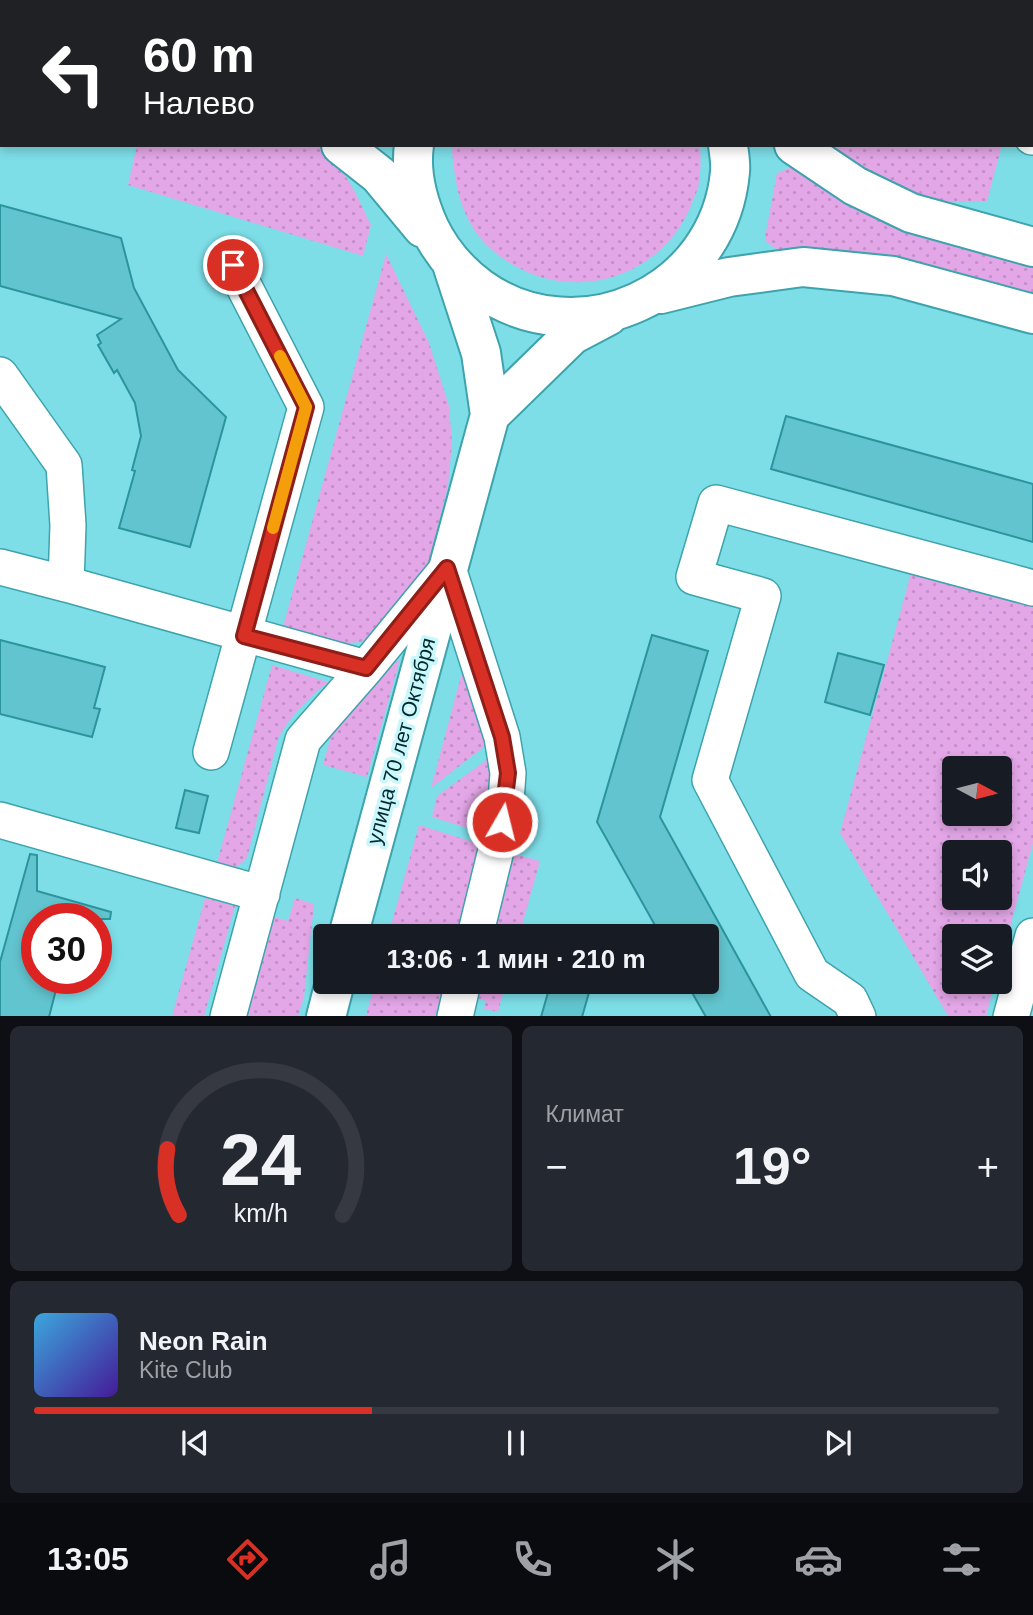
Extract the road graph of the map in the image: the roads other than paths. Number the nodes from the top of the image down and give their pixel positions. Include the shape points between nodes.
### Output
1 (344, 147) edge
2 (414, 147) edge
3 (728, 147) edge
4 (797, 147) edge
5 (1033, 247) edge
6 (444, 254) junction
7 (233, 265) dead end
8 (652, 296) junction
9 (615, 312) junction
10 (1033, 314) edge
11 (0, 374) edge
12 (489, 415) junction
13 (0, 567) edge
14 (447, 568) junction
15 (66, 584) junction
16 (1033, 588) edge
17 (244, 636) junction
18 (366, 668) junction
19 (211, 752) dead end
20 (0, 820) edge
21 (262, 894) junction
22 (351, 924) edge
23 (478, 924) edge
24 (1033, 936) edge
25 (332, 994) edge
26 (460, 994) edge
27 (228, 1016) edge
28 (326, 1016) edge
29 (455, 1016) edge
30 (858, 1016) edge
31 (1011, 1016) edge

1 - 6 main road via 379,175
2 - 6 main road via 418,203
3 - 8 main road via 730,171 718,221 691,264
4 - 5 main road via 855,186 911,213
6 - 9 main road via 464,276 497,300 535,314 575,318
6 - 12 main road, улица 70 лет Октября via 481,353
7 - 17 street via 306,407
8 - 9 main road
8 - 10 main road via 729,277 803,267 893,276
9 - 12 main road via 572,335
11 - 15 street via 64,465
12 - 14 main road, улица 70 лет Октября
13 - 15 street
14 - 18 street
14 - 22 main road, улица 70 лет Октября
14 - 23 street via 502,737 508,773 498,842
15 - 17 street
16 - 30 street via 716,503 694,577 763,596 710,780 812,974 850,1000
17 - 18 street
17 - 19 street
18 - 21 street via 303,740
20 - 21 street
21 - 27 street
24 - 31 street
25 - 28 main road
26 - 29 street

